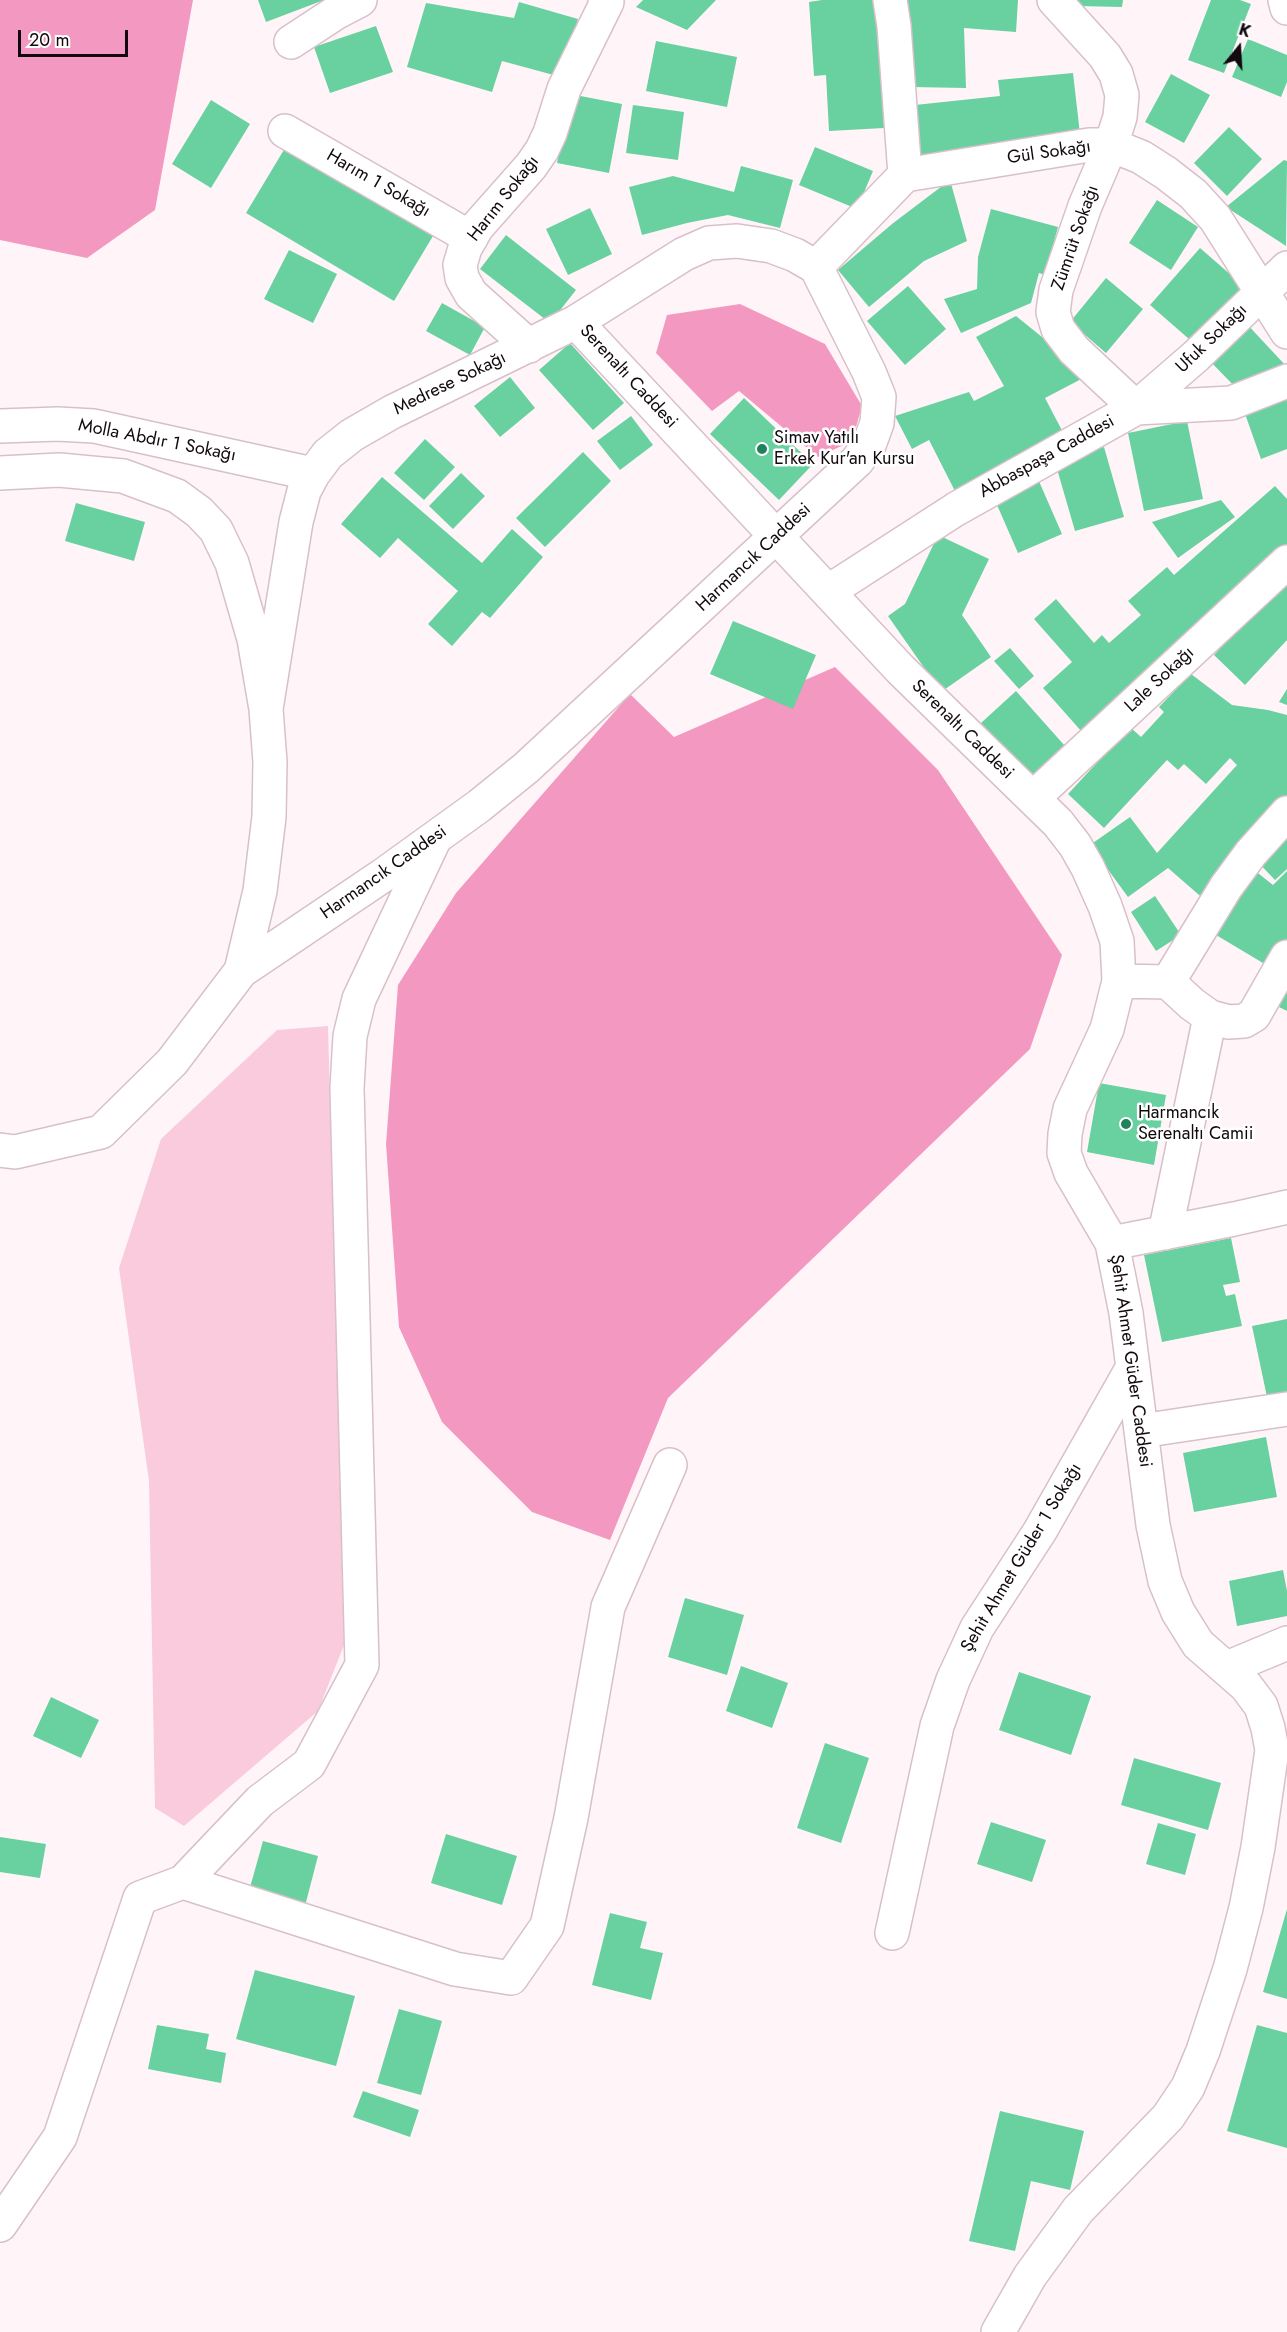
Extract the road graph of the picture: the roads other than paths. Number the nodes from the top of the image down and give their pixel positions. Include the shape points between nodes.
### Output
1 (360, 0) edge
2 (604, 0) edge
3 (890, 0) edge
4 (1054, 0) edge
5 (1285, 0) edge
6 (1287, 8) edge
7 (291, 42) dead end
8 (285, 131) dead end
9 (1111, 145) junction
10 (905, 175) junction
11 (471, 238) junction
12 (816, 267) junction
13 (1287, 268) edge
14 (1261, 291) junction
15 (576, 322) junction
16 (1287, 332) edge
17 (529, 346) junction
18 (1287, 381) edge
19 (1136, 408) junction
20 (0, 426) edge
21 (0, 473) edge
22 (313, 474) junction
23 (777, 536) junction
24 (1287, 562) edge
25 (829, 591) junction
26 (266, 710) junction
27 (1033, 798) junction
28 (1287, 813) edge
29 (435, 837) junction
30 (1287, 957) edge
31 (240, 971) junction
32 (1119, 981) junction
33 (1167, 982) junction
34 (1210, 1017) junction
35 (0, 1150) edge
36 (1287, 1207) edge
37 (1165, 1233) junction
38 (1113, 1243) junction
39 (1133, 1367) junction
40 (1287, 1409) edge
41 (1141, 1431) junction
42 (670, 1465) dead end
43 (1287, 1643) edge
44 (1227, 1668) junction
45 (183, 1882) junction
46 (892, 1933) dead end
47 (0, 2225) edge
48 (998, 2332) edge

1 - 7 street
2 - 11 street, Harım Sokağı via 542,150
3 - 10 street
4 - 9 street, Zümrüt Sokağı via 1116,74 1122,95
5 - 6 street
8 - 11 street, Harım 1 Sokağı
9 - 10 street, Gül Sokağı via 1089,145
9 - 14 street, Gül Sokağı via 1141,157 1193,194 1215,218
9 - 19 street, Zümrüt Sokağı via 1085,206 1056,290 1053,312 1058,329 1074,351
10 - 12 street
11 - 17 street, Harım Sokağı via 460,265 462,278 471,294
12 - 15 street, Medrese Sokağı via 771,246 737,241 709,243 684,254
12 - 23 street, Harmancık Caddesi via 879,397 878,423 870,445 857,461
13 - 14 street, Ufuk Sokağı
14 - 16 street, Gül Sokağı
14 - 19 street, Ufuk Sokağı via 1196,356
15 - 17 street, Medrese Sokağı
15 - 23 street, Serenaltı Caddesi
17 - 22 street, Medrese Sokağı via 352,435 328,454
18 - 19 street, Abbaspaşa Caddesi via 1231,403
19 - 25 street, Abbaspaşa Caddesi via 956,509
20 - 22 street, Molla Abdır 1 Sokağı via 94,426
21 - 26 street via 59,470 123,476 177,496 198,512 216,530 232,562 254,639
22 - 26 street, Medrese Sokağı via 296,522
23 - 25 street, Serenaltı Caddesi
23 - 29 street, Harmancık Caddesi via 526,768
24 - 27 street, Lale Sokağı
25 - 27 street, Serenaltı Caddesi via 901,670
26 - 31 street via 269,817 260,891
27 - 32 street, Serenaltı Caddesi via 1075,845 1106,906 1117,940
28 - 33 street via 1226,887
29 - 31 street, Harmancık Caddesi
29 - 45 street via 359,999 350,1036 347,1088 362,1665 309,1764 260,1801
30 - 34 street via 1254,1015 1244,1021 1229,1022
31 - 35 street via 172,1062 101,1132 15,1152
32 - 33 street
32 - 38 street, Şehit Ahmet Güder Caddesi via 1107,1029 1070,1110 1064,1153 1071,1173
33 - 34 street
34 - 37 street
36 - 37 street
37 - 38 street
38 - 39 street, Şehit Ahmet Güder Caddesi
39 - 41 street, Şehit Ahmet Güder Caddesi
39 - 46 street, Şehit Ahmet Güder 1 Sokağı via 1040,1531 977,1628 953,1680 934,1737
40 - 41 street
41 - 44 street, Şehit Ahmet Güder Caddesi via 1164,1581 1198,1644
42 - 45 street via 608,1607 571,1818 546,1926 511,1978 455,1969
43 - 44 street
44 - 48 street, Şehit Ahmet Güder Caddesi via 1261,1706 1272,1750 1246,1908 1203,2050 1188,2087 1168,2117 1078,2210 1030,2276
45 - 47 street via 140,1898 60,2137

